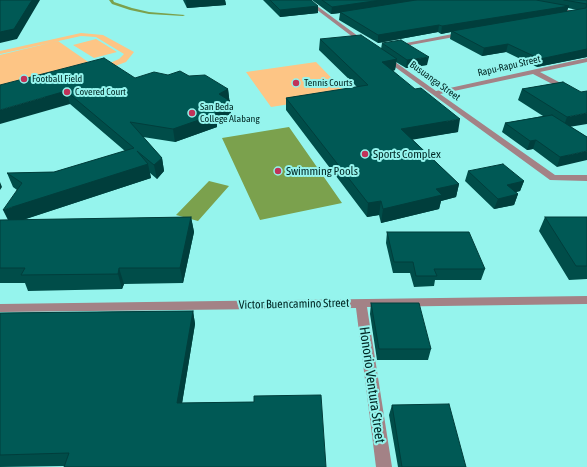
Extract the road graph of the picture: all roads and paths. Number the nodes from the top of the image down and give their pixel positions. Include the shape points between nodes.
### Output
1 (306, 0) edge
2 (551, 8) edge
3 (581, 13) junction
4 (587, 14) edge
5 (338, 16) edge
6 (563, 17) edge
7 (330, 18) junction
8 (468, 33) edge
9 (368, 45) edge
10 (390, 46) edge
11 (380, 54) edge
12 (587, 60) edge
13 (533, 71) junction
14 (435, 93) junction
15 (587, 100) edge
16 (587, 178) edge
17 (587, 300) edge
18 (361, 304) junction
19 (0, 308) edge
20 (384, 467) edge

1 - 7 street
2 - 3 street
3 - 4 street
3 - 6 street
5 - 7 street
7 - 9 street
8 - 10 street
11 - 14 street, Busuanga Street
12 - 13 street, Rapu-Rapu Street
13 - 14 street, Rapu-Rapu Street
13 - 15 street
14 - 16 street, Busuanga Street via 553,178
17 - 18 street, Victor Buencamino Street
18 - 19 street, Victor Buencamino Street
18 - 20 street, Honorio Ventura Street

